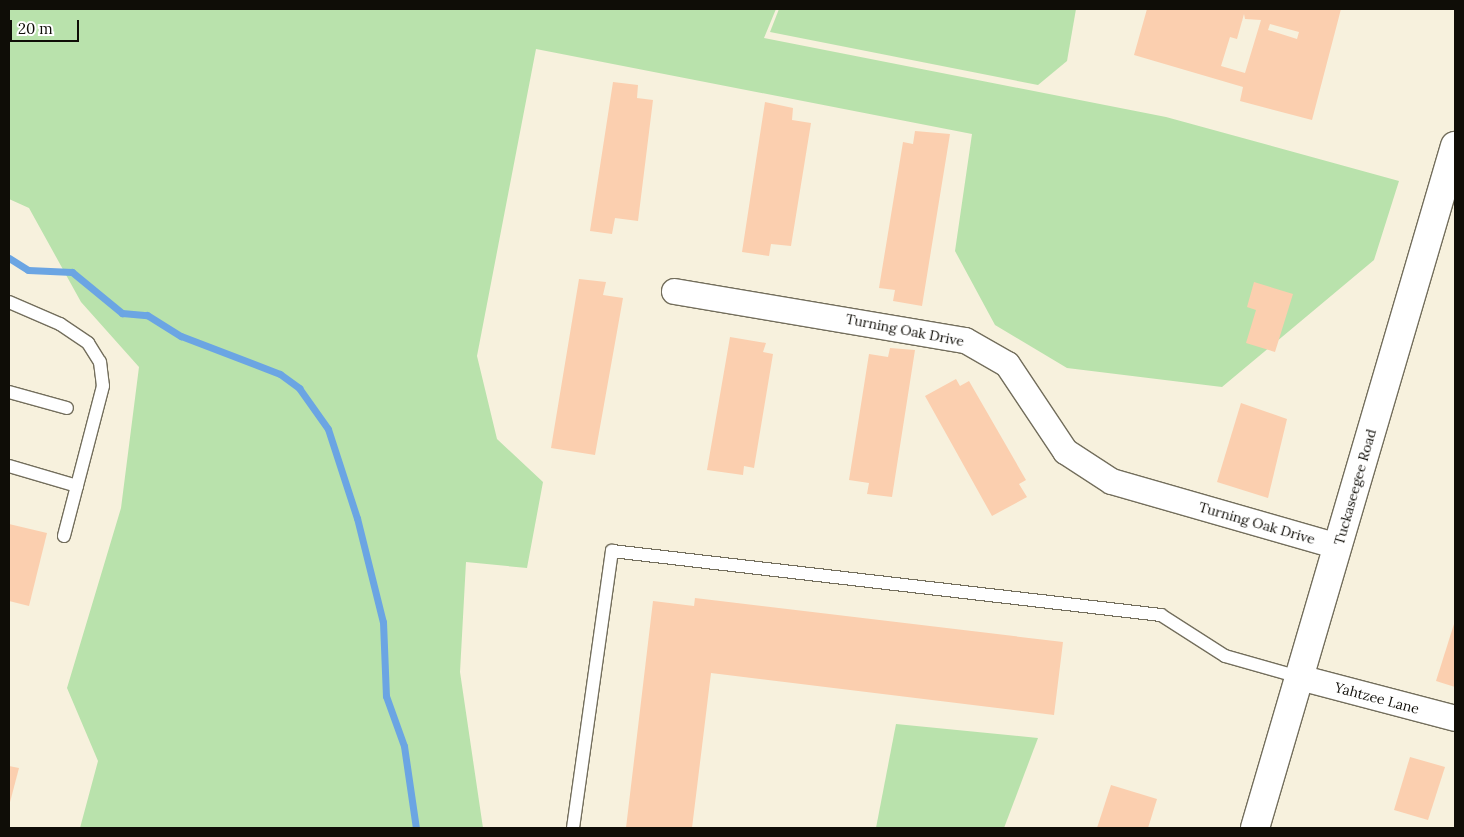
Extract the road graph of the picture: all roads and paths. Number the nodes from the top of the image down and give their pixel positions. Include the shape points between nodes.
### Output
1 (1455, 146) edge
2 (674, 291) dead end
3 (9, 302) edge
4 (9, 392) edge
5 (67, 408) dead end
6 (9, 466) edge
7 (77, 486) junction
8 (64, 536) dead end
9 (1338, 546) junction
10 (1299, 677) junction
11 (1455, 718) edge
12 (573, 828) edge
13 (1254, 828) edge

1 - 9 street, Tuckaseegee Road
2 - 9 street, Turning Oak Drive via 965,340 1006,364 1065,451 1112,480
3 - 7 lane via 60,324 88,344 100,362 103,386
4 - 5 lane
6 - 7 lane
7 - 8 lane
9 - 10 street, Tuckaseegee Road
10 - 11 street, Yahtzee Lane
10 - 12 lane via 1225,656 1161,615 612,551
10 - 13 street, Tuckaseegee Road

